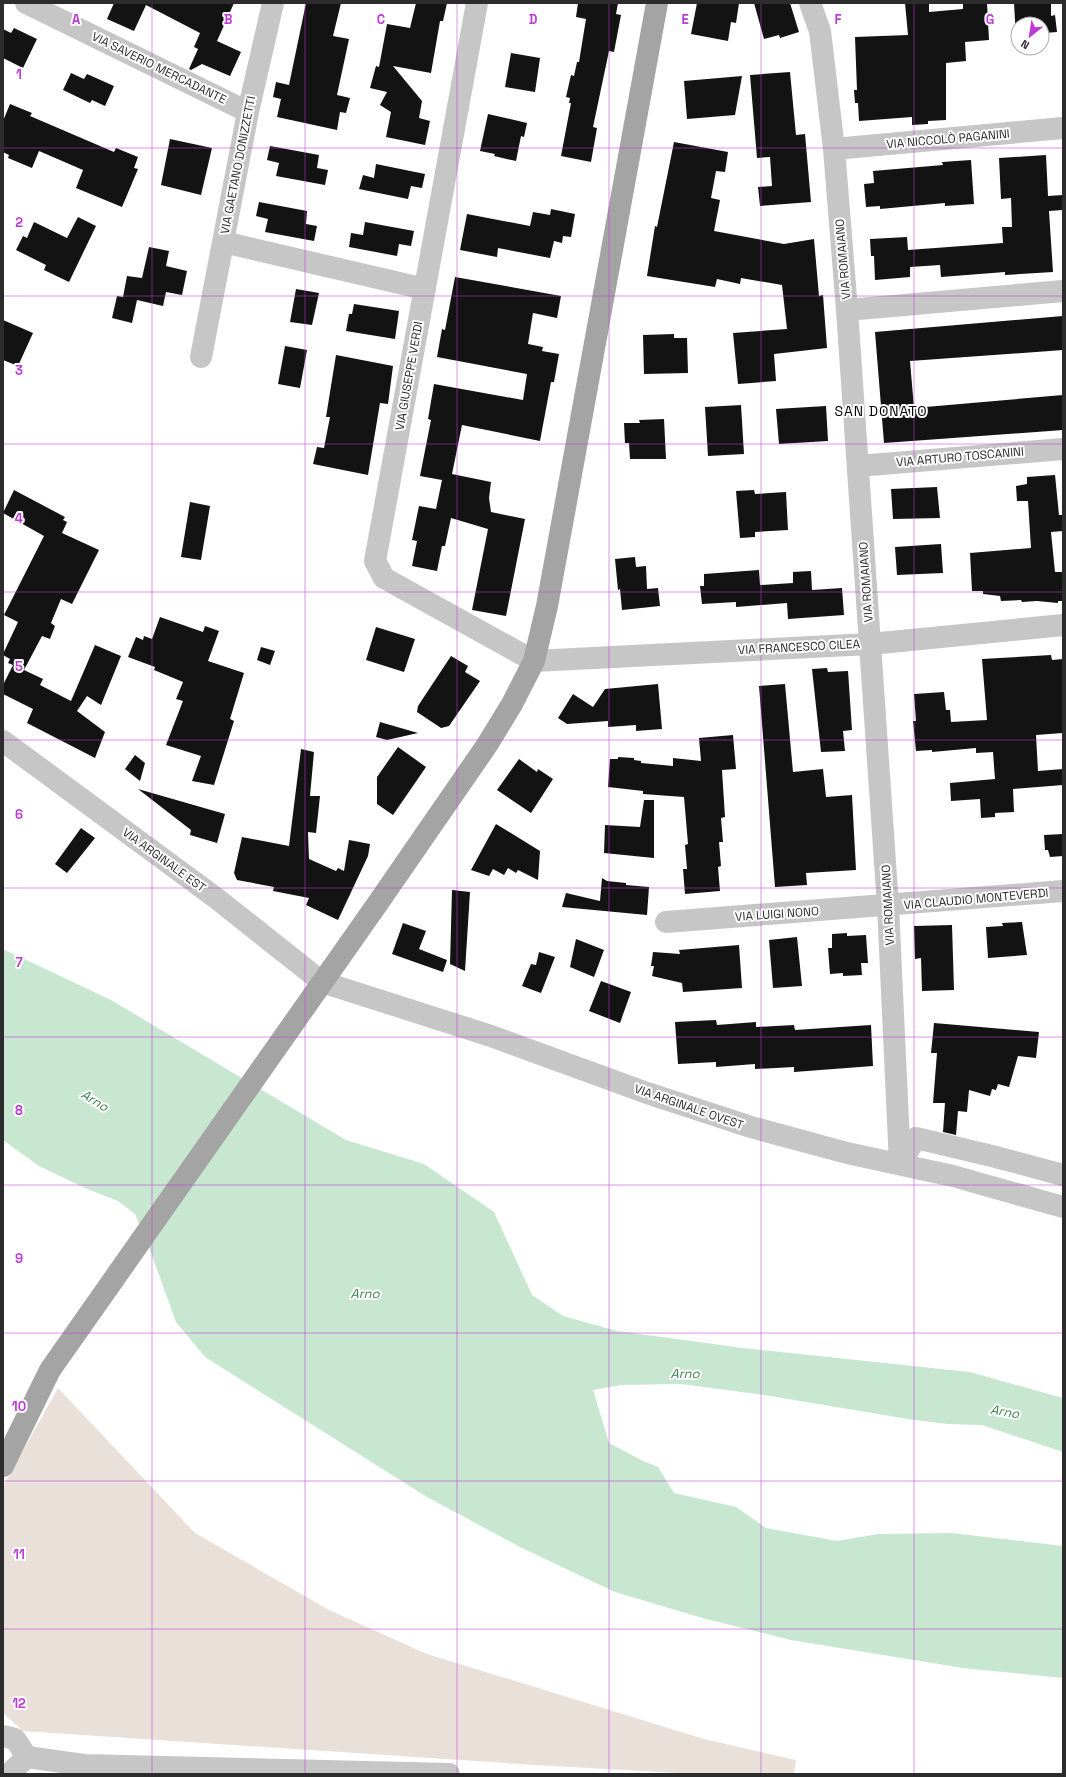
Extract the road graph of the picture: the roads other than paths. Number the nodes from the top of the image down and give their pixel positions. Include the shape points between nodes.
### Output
1 (26, 3) edge
2 (273, 3) edge
3 (477, 3) edge
4 (657, 3) edge
5 (810, 3) edge
6 (248, 112) junction
7 (1063, 128) edge
8 (834, 149) junction
9 (223, 242) junction
10 (425, 288) junction
11 (1063, 291) edge
12 (847, 310) junction
13 (201, 357) dead end
14 (1063, 449) edge
15 (858, 466) junction
16 (1063, 625) edge
17 (870, 644) junction
18 (534, 660) junction
19 (3, 741) edge
20 (1063, 891) edge
21 (888, 906) junction
22 (666, 922) dead end
23 (322, 982) junction
24 (900, 1164) junction
25 (1063, 1175) edge
26 (1063, 1207) edge
27 (3, 1466) edge
28 (3, 1721) edge
29 (9, 1738) edge
30 (27, 1757) junction
31 (9, 1774) edge
32 (441, 1774) edge
33 (449, 1774) edge

1 - 6 street, VIA SAVERIO MERCADANTE
2 - 6 street, VIA GAETANO DONIZZETTI
3 - 10 street, VIA GIUSEPPE VERDI
4 - 18 main road via 551,583
5 - 8 street, VIA ROMAIANO via 820,31
6 - 9 street, VIA GAETANO DONIZZETTI
7 - 8 street, VIA NICCOLÒ PAGANINI
8 - 12 street, VIA ROMAIANO
9 - 10 street, VIA GAETANO DONIZZETTI
9 - 13 street
10 - 18 street, VIA GIUSEPPE VERDI via 375,562 384,578
11 - 12 street
12 - 15 street, VIA ROMAIANO
14 - 15 street, VIA ARTURO TOSCANINI
15 - 17 street, VIA ROMAIANO
16 - 17 street, VIA FRANCESCO CILEA
17 - 18 street, VIA FRANCESCO CILEA
17 - 21 street, VIA ROMAIANO
18 - 23 main road via 512,704 487,745
19 - 23 street, VIA ARGINALE EST via 216,898
20 - 21 street, VIA CLAUDIO MONTEVERDI
21 - 22 street, VIA LUIGI NONO
21 - 24 street, VIA ROMAIANO
23 - 24 street, VIA ARGINALE OVEST via 491,1036 647,1093 750,1127 847,1153
23 - 27 main road via 71,1339 43,1383
24 - 25 street via 916,1138
24 - 26 street, VIA ARGINALE OVEST
28 - 29 street
29 - 30 street
30 - 31 street
30 - 32 street via 84,1765
32 - 33 street

